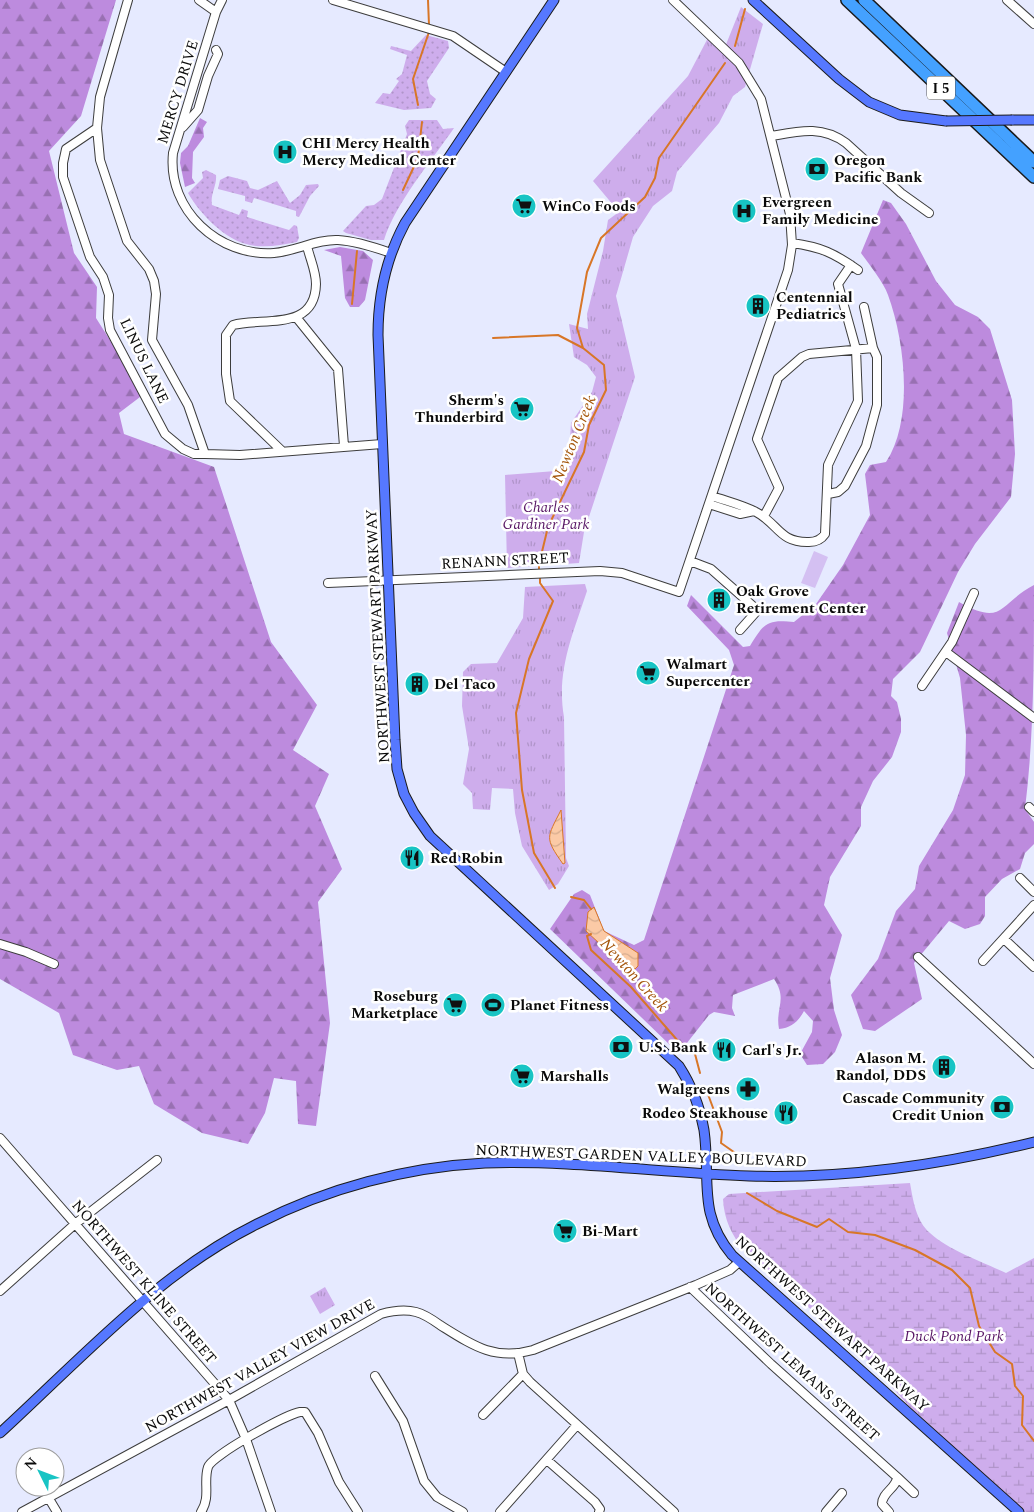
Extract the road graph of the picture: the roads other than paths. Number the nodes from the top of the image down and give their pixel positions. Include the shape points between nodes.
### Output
1 (128, 0) edge
2 (199, 0) edge
3 (222, 0) edge
4 (334, 0) edge
5 (554, 0) edge
6 (672, 0) edge
7 (753, 0) edge
8 (848, 0) edge
9 (864, 0) edge
10 (1008, 0) edge
11 (216, 12) junction
12 (1034, 24) edge
13 (216, 50) dead end
14 (506, 72) junction
15 (1034, 120) edge
16 (97, 128) junction
17 (180, 130) junction
18 (772, 136) junction
19 (1034, 162) edge
20 (1034, 177) edge
21 (929, 213) dead end
22 (792, 243) junction
23 (307, 246) junction
24 (390, 253) junction
25 (850, 264) junction
26 (858, 270) dead end
27 (864, 307) dead end
28 (296, 317) junction
29 (873, 348) junction
30 (856, 349) junction
31 (382, 444) junction
32 (344, 446) junction
33 (281, 450) junction
34 (205, 454) junction
35 (828, 494) junction
36 (710, 500) junction
37 (764, 516) junction
38 (690, 561) junction
39 (388, 581) junction
40 (328, 583) dead end
41 (974, 593) dead end
42 (740, 630) dead end
43 (946, 652) junction
44 (922, 686) dead end
45 (1034, 718) edge
46 (1020, 878) dead end
47 (1034, 892) edge
48 (1034, 905) edge
49 (1004, 939) junction
50 (0, 944) edge
51 (918, 957) dead end
52 (983, 961) dead end
53 (54, 964) dead end
54 (1034, 967) edge
55 (1034, 1064) edge
56 (0, 1138) edge
57 (1034, 1142) edge
58 (157, 1160) dead end
59 (707, 1174) junction
60 (74, 1224) junction
61 (739, 1262) junction
62 (690, 1287) junction
63 (0, 1291) edge
64 (143, 1301) junction
65 (518, 1353) junction
66 (523, 1374) junction
67 (375, 1376) dead end
68 (229, 1400) junction
69 (483, 1415) dead end
70 (577, 1425) junction
71 (0, 1432) edge
72 (246, 1439) junction
73 (547, 1460) junction
74 (897, 1477) junction
75 (65, 1488) edge
76 (842, 1493) dead end
77 (914, 1493) dead end
78 (48, 1497) joint
79 (599, 1510) edge
80 (22, 1512) edge
81 (57, 1512) edge
82 (201, 1512) edge
83 (271, 1512) edge
84 (358, 1512) edge
85 (463, 1512) edge
86 (500, 1512) edge
87 (674, 1512) edge
88 (826, 1512) edge
89 (889, 1512) edge
90 (1019, 1512) edge

1 - 16 street via 105,73
2 - 11 street
3 - 11 street, MERCY DRIVE
4 - 14 street via 448,34
5 - 14 main road, NORTHWEST STEWART PARKWAY
6 - 18 street via 746,71 762,99
7 - 15 main road, bridge via 839,79 869,102 900,115 946,121
8 - 20 highway, I 5
9 - 19 highway, I 5
10 - 12 street
11 - 17 street, MERCY DRIVE
13 - 17 street via 218,54 198,110
14 - 24 main road, NORTHWEST STEWART PARKWAY via 405,223
16 - 34 street via 100,160 121,228 154,281 152,340 188,405
16 - 34 street, LINUS LANE via 66,149 62,163 63,177 90,257 109,294 108,326 165,434 183,449
17 - 23 street, MERCY DRIVE via 173,166 181,197 202,228 228,245 246,251 275,253
18 - 21 street via 814,130 835,136
18 - 22 street via 790,214
22 - 25 street via 821,248
22 - 36 street via 787,271
23 - 24 street, MERCY DRIVE via 338,240
23 - 28 street via 315,275 315,292 305,311
24 - 31 main road, NORTHWEST STEWART PARKWAY via 378,313
25 - 26 street
25 - 30 street via 838,284
27 - 29 street
28 - 32 street via 338,369
28 - 33 street via 284,321 233,324 226,335 230,401
29 - 30 street
29 - 35 street via 878,357 877,405 866,446 845,486
30 - 35 street via 858,401 829,461
30 - 37 street via 805,354 780,376 757,440 779,488
31 - 32 street, LINUS LANE
31 - 39 main road, NORTHWEST STEWART PARKWAY
32 - 33 street, LINUS LANE
33 - 34 street, LINUS LANE via 240,455
35 - 37 street via 827,529 823,538 816,541 788,539
36 - 37 street via 740,514 754,511
36 - 38 street
38 - 39 street, RENANN STREET via 679,592 622,573 600,571
38 - 42 street via 712,569 754,607 756,612
39 - 40 street, RENANN STREET
39 - 59 main road, NORTHWEST STEWART PARKWAY via 395,750 400,782 409,804 441,848 679,1066 700,1111
41 - 43 street
43 - 44 street
43 - 45 street
46 - 47 street
48 - 49 street
49 - 52 street
49 - 54 street
50 - 53 street
51 - 55 street
56 - 60 street, NORTHWEST KLINE STREET
57 - 59 main road, NORTHWEST GARDEN VALLEY BOULEVARD via 948,1161 887,1170 838,1174
58 - 60 street
59 - 61 main road, NORTHWEST STEWART PARKWAY via 708,1205 714,1230
59 - 64 main road, NORTHWEST GARDEN VALLEY BOULEVARD via 486,1163 427,1169 368,1182 312,1199 255,1225 195,1261
60 - 63 street
60 - 64 street, NORTHWEST KLINE STREET
61 - 62 street, NORTHWEST VALLEY VIEW DRIVE via 730,1270
61 - 90 main road, NORTHWEST STEWART PARKWAY via 857,1364
62 - 65 street, NORTHWEST VALLEY VIEW DRIVE via 533,1350
62 - 74 street, NORTHWEST LEMANS STREET
64 - 68 street, NORTHWEST KLINE STREET
64 - 71 main road, NORTHWEST GARDEN VALLEY BOULEVARD
65 - 66 street
65 - 68 street, NORTHWEST VALLEY VIEW DRIVE via 488,1352 416,1312 398,1310 357,1326
66 - 69 street
66 - 70 street
67 - 85 street via 403,1421 424,1481 437,1497
68 - 72 street, NORTHWEST KLINE STREET
68 - 75 street, NORTHWEST VALLEY VIEW DRIVE
70 - 73 street
70 - 87 street
72 - 82 street via 209,1464 207,1500
72 - 83 street, NORTHWEST KLINE STREET
72 - 84 street via 295,1413 305,1412 318,1433 339,1482
73 - 79 street
73 - 86 street
74 - 77 street, NORTHWEST LEMANS STREET
74 - 89 street via 897,1482 882,1498 882,1504
76 - 88 street
78 - 80 street, NORTHWEST VALLEY VIEW DRIVE
78 - 81 street

